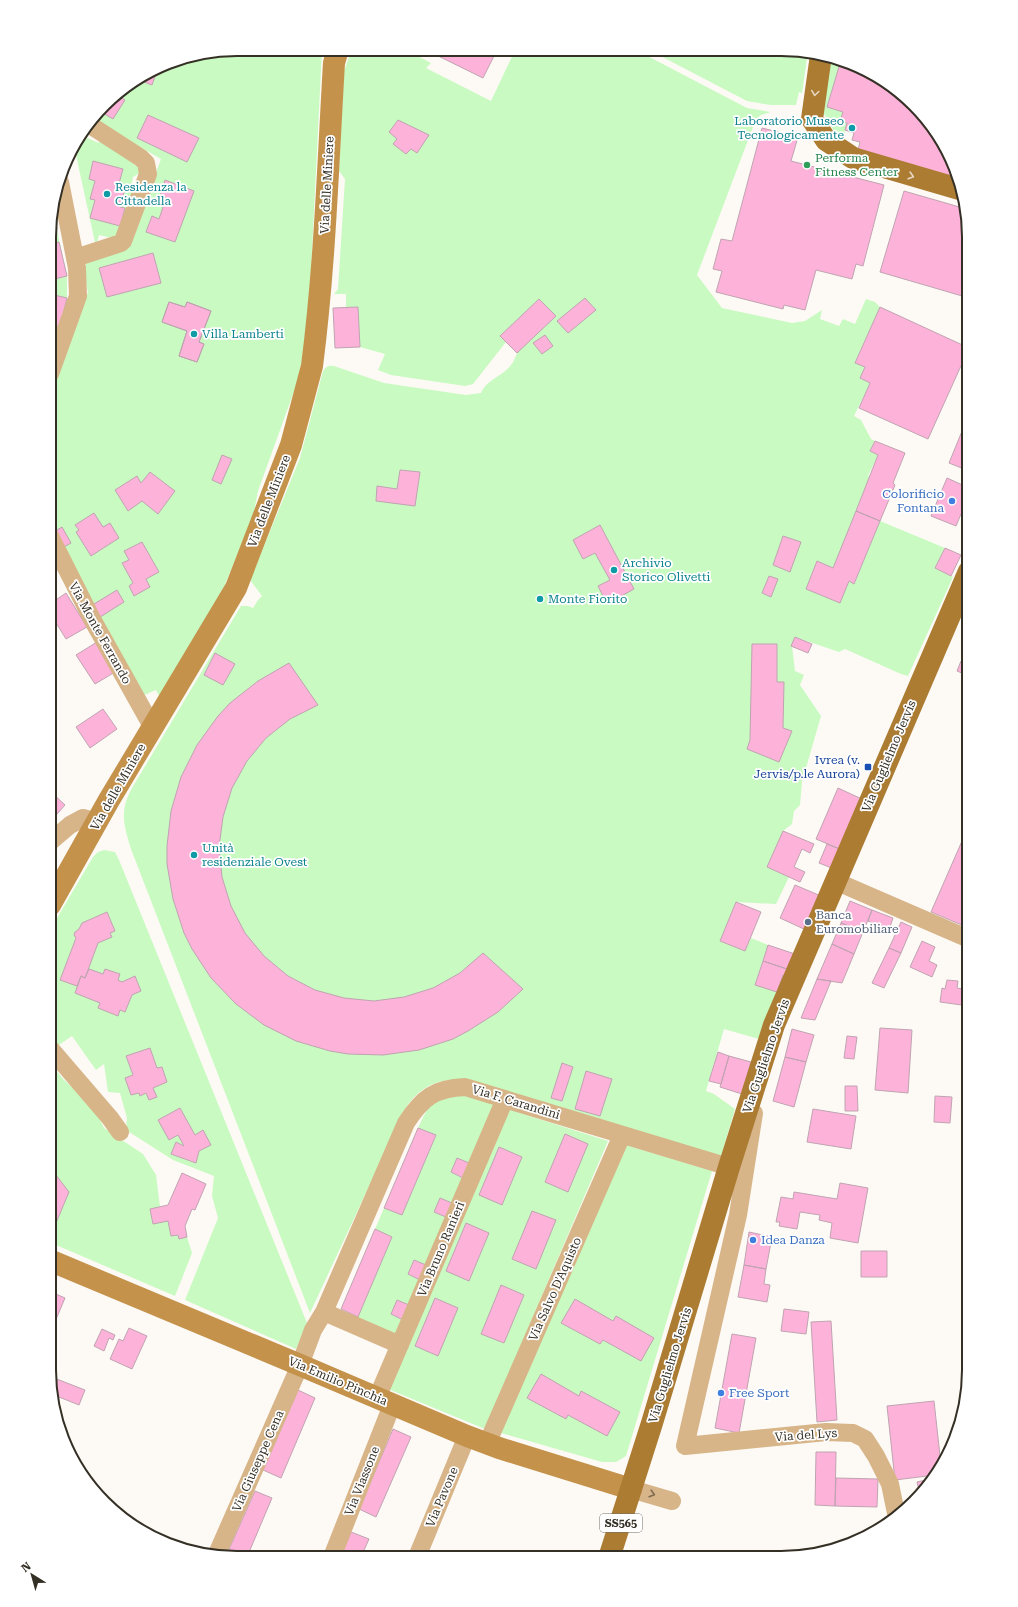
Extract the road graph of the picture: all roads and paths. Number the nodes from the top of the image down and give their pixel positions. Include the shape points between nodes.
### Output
1 (336, 56) edge
2 (820, 60) edge
3 (93, 127) edge
4 (955, 188) edge
5 (62, 191) edge
6 (58, 215) edge
7 (75, 258) junction
8 (75, 302) junction
9 (56, 357) edge
10 (56, 548) edge
11 (962, 587) edge
12 (153, 728) junction
13 (97, 822) junction
14 (56, 837) edge
15 (835, 881) junction
16 (56, 894) edge
17 (962, 936) edge
18 (56, 1055) edge
19 (504, 1099) junction
20 (749, 1102) junction
21 (120, 1132) dead end
22 (622, 1135) junction
23 (729, 1167) junction
24 (56, 1263) edge
25 (324, 1312) junction
26 (400, 1345) junction
27 (300, 1365) junction
28 (385, 1401) junction
29 (467, 1436) junction
30 (488, 1444) junction
31 (631, 1489) junction
32 (672, 1501) dead end
33 (895, 1510) edge
34 (219, 1550) edge
35 (334, 1551) edge
36 (419, 1551) edge
37 (611, 1551) edge

1 - 12 street, Via delle Miniere via 315,347 291,446 236,588
2 -> 4 main road via 812,119 826,140 853,158
3 - 7 street via 141,158 146,163 148,174 123,241
5 - 7 street
6 - 8 street
7 - 8 street via 78,296
8 - 9 street
10 - 12 street, Via Monte Ferrando via 92,620
11 - 15 main road, Via Guglielmo Jervis
12 - 13 street, Via delle Miniere
13 - 14 street via 83,818
13 - 16 street, Via delle Miniere
15 - 17 street
15 - 20 main road, Via Guglielmo Jervis via 774,1025
18 - 21 street
19 - 22 street, Via F. Carandini
19 - 25 street, Via F. Carandini via 465,1087 452,1087 432,1094 414,1111 406,1123
19 - 26 street, Via Bruno Ranieri
20 - 23 main road, Via Guglielmo Jervis
20 - 33 street, Via del Lys via 754,1111 738,1215 685,1446 826,1432 853,1433 865,1439 876,1456 890,1484
22 - 23 street, Via F. Carandini
22 - 30 street, Via Salvo D'Aquisto
23 - 31 main road, Via Guglielmo Jervis
24 - 27 street, Via Emilio Pinchia
25 - 26 street
25 - 27 street, Via F. Carandini via 313,1330
26 - 28 street, Via Bruno Ranieri
27 - 28 street, Via Emilio Pinchia
27 - 34 street, Via Giuseppe Cena
28 - 29 street, Via Emilio Pinchia
28 - 35 street, Via Viassone
29 - 30 street, Via Emilio Pinchia
29 - 36 street, Via Pavone
30 - 31 street, Via Emilio Pinchia
31 -> 32 street
31 - 37 main road, Via Guglielmo Jervis / SS565

